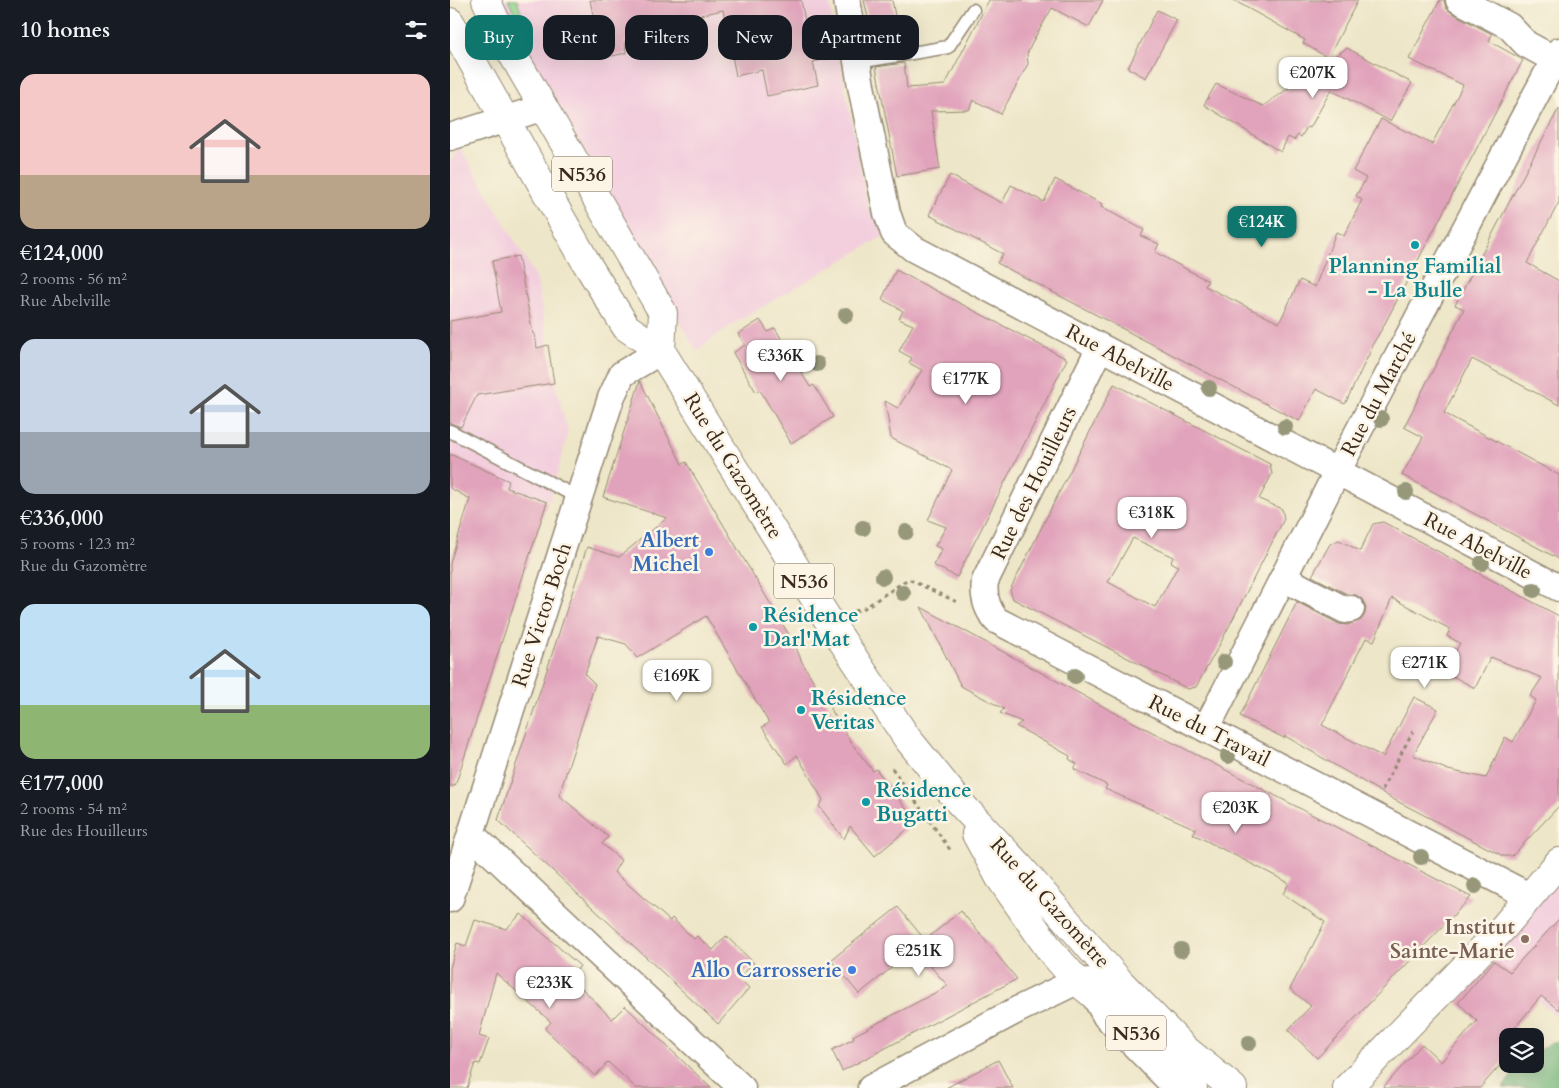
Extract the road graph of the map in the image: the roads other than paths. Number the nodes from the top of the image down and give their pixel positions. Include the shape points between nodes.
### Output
1 (486, 0) edge
2 (847, 0) edge
3 (1459, 0) edge
4 (973, 10) dead end
5 (450, 22) edge
6 (1557, 58) edge
7 (858, 62) junction
8 (544, 107) junction
9 (505, 120) junction
10 (450, 137) edge
11 (1100, 347) junction
12 (661, 351) junction
13 (450, 431) edge
14 (1337, 472) junction
15 (579, 498) junction
16 (1283, 578) junction
17 (1559, 588) edge
18 (1351, 609) dead end
19 (992, 614) joint
20 (1206, 729) junction
21 (959, 802) junction
22 (471, 834) junction
23 (1559, 862) edge
24 (1529, 896) junction
25 (450, 899) edge
26 (1077, 980) junction
27 (1120, 982) junction
28 (742, 1088) edge
29 (870, 1088) edge
30 (1166, 1088) edge
31 (1193, 1088) edge
32 (1232, 1088) edge
33 (1347, 1088) edge

1 - 8 main road, N536 via 506,43
2 - 7 street, Rue Abelville
3 - 6 street via 1509,26 1526,44
4 - 7 lane via 948,47
5 - 9 main road, Rue du Gazomètre / N536
6 - 14 street, Rue du Marché
7 - 11 street, Rue Abelville via 887,213 894,233 914,249
8 - 9 street
8 - 12 main road, N536 via 663,313
9 - 10 street
9 - 12 main road, Rue du Gazomètre / N536 via 626,327
11 - 14 street, Rue Abelville
11 - 19 street, Rue des Houilleurs via 986,581 984,592
12 - 15 street, Rue Victor Boch via 622,374 611,398
12 - 21 main road, Rue du Gazomètre / N536 via 827,618 907,738
13 - 15 lane
14 - 16 street, Rue du Marché
14 - 17 street, Rue Abelville
15 - 22 street, Rue Victor Boch
16 - 18 street via 1345,610
16 - 20 street, Rue du Marché
19 - 20 street, Rue du Travail
20 - 24 street, Rue du Travail
21 - 26 main road, Rue du Gazomètre / N536 via 1000,878 1050,950
21 - 27 main road, Rue du Gazomètre / N536
22 - 25 street, Rue Victor Boch
22 - 28 street
23 - 24 main road
24 - 33 main road via 1503,928
26 - 27 street
26 - 29 street
26 - 30 lane via 1100,1020
26 - 31 main road, N536
27 - 32 main road, N536 via 1186,1050

